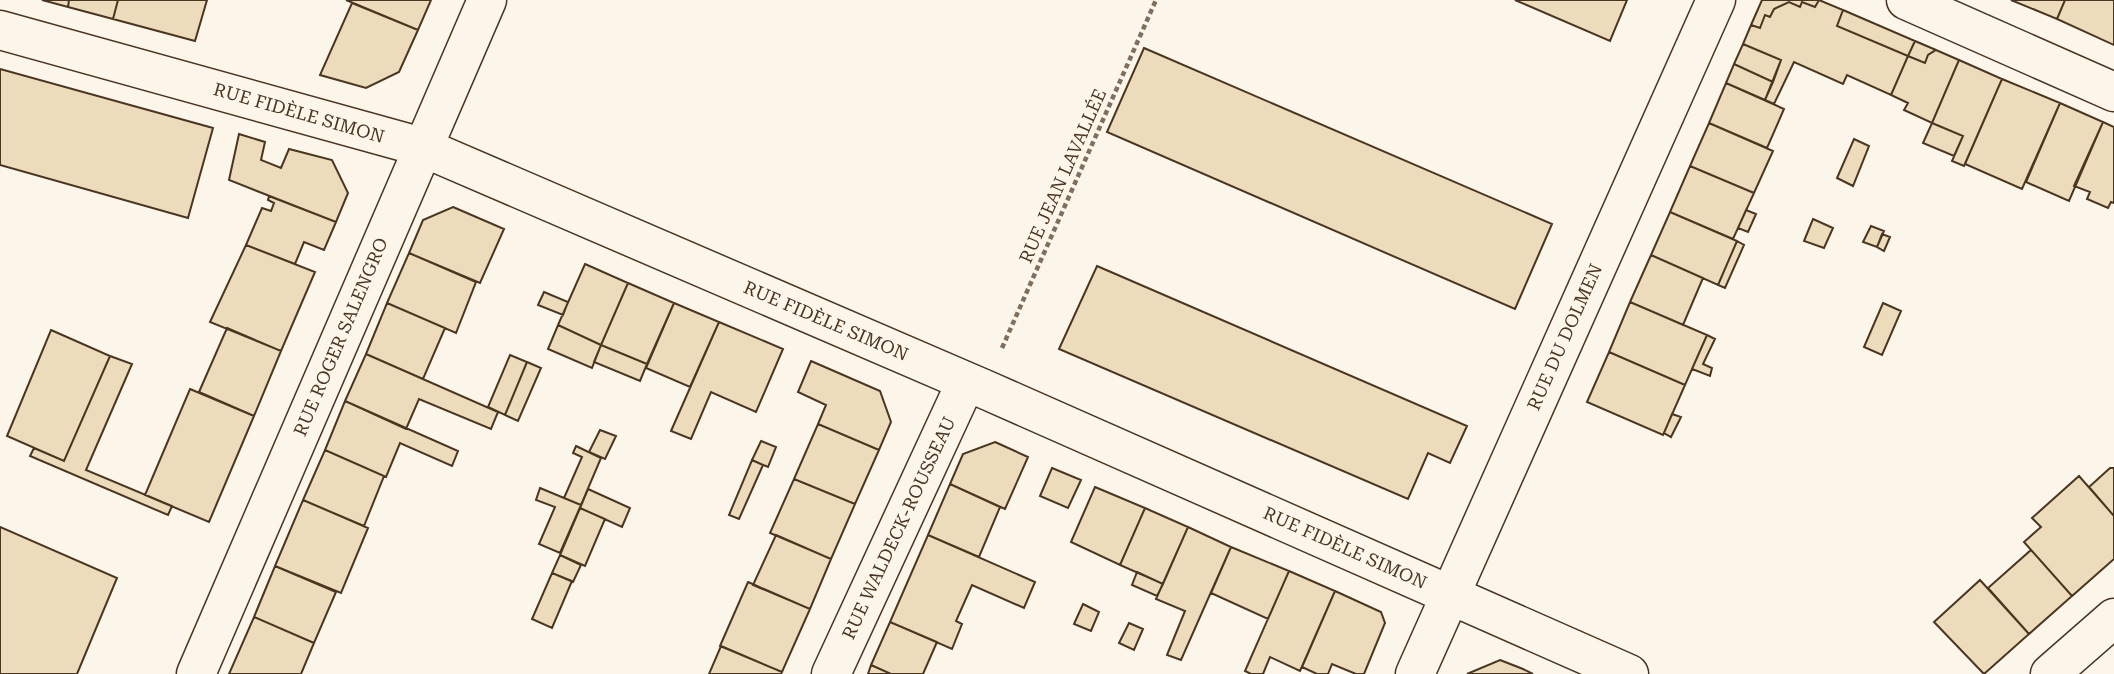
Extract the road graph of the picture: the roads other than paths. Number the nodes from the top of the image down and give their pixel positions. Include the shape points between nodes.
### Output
1 (487, 0) edge
2 (1716, 0) edge
3 (1906, 0) edge
4 (0, 30) edge
5 (2114, 92) edge
6 (422, 147) junction
7 (966, 382) junction
8 (1449, 593) junction
9 (2114, 618) edge
10 (195, 674) edge
11 (831, 674) edge
12 (1415, 674) edge
13 (1629, 674) edge
14 (2050, 674) edge

1 - 6 street, RUE ROGER SALENGRO
2 - 8 street, RUE DU DOLMEN
3 - 5 street
4 - 6 street, RUE FIDÈLE SIMON
6 - 7 street, RUE FIDÈLE SIMON
6 - 10 street, RUE ROGER SALENGRO
7 - 8 street, RUE FIDÈLE SIMON
7 - 11 street, RUE WALDECK-ROUSSEAU
8 - 12 street, RUE DU DOLMEN
8 - 13 street, RUE FIDÈLE SIMON
9 - 14 street

